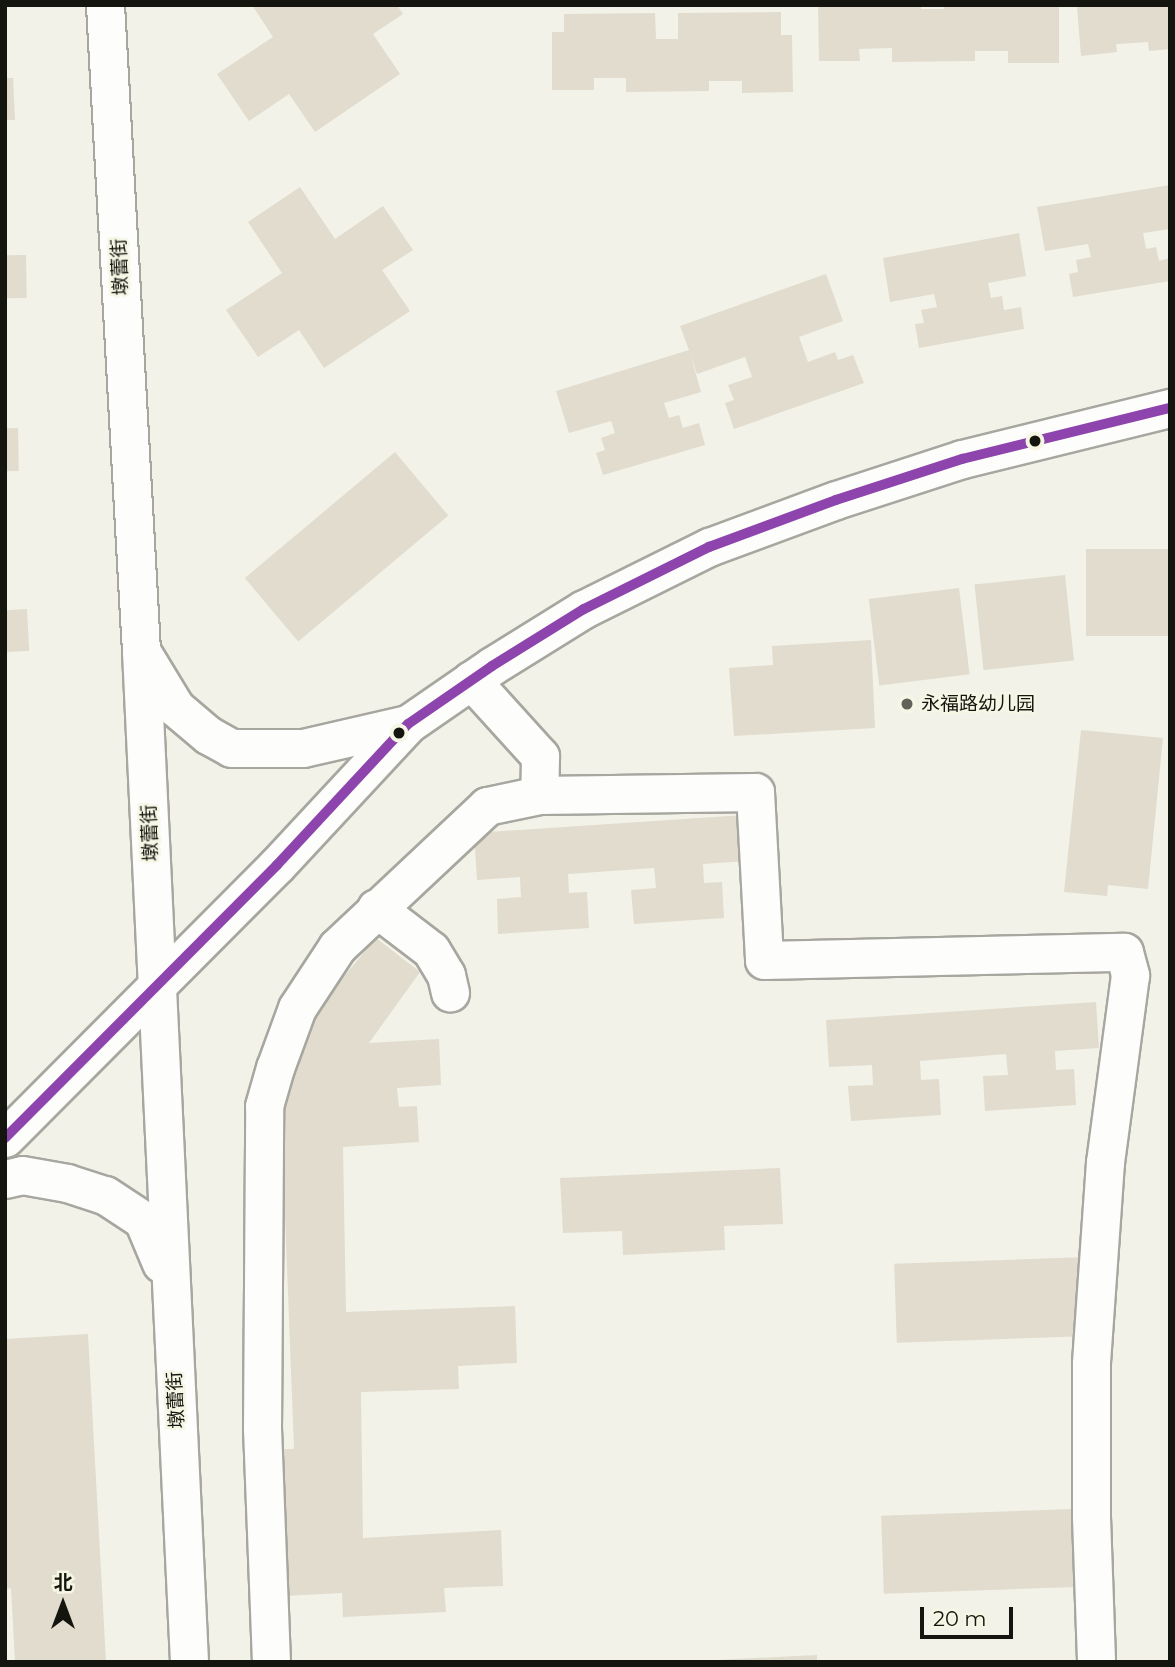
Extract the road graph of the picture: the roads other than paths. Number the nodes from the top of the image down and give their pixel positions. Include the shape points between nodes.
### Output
1 (105, 5) edge
2 (1170, 408) edge
3 (141, 651) junction
4 (471, 680) junction
5 (408, 724) junction
6 (539, 795) junction
7 (376, 908) junction
8 (156, 984) junction
9 (450, 993) dead end
10 (5, 1138) edge
11 (5, 1179) edge
12 (171, 1288) junction
13 (189, 1662) edge
14 (271, 1662) edge
15 (1096, 1662) edge

1 - 3 street, 墩蕾街
2 - 4 street via 962,459 709,547 584,609
3 - 5 street via 176,708 231,748 303,748
3 - 8 street, 墩蕾街
4 - 5 street
4 - 6 street via 540,756
5 - 8 street via 277,865
6 - 7 street via 487,806
6 - 15 street via 754,792 764,960 1124,952 1130,975 1105,1162 1091,1364
7 - 9 street via 431,950 446,975
7 - 14 street via 337,947 297,1008 264,1105 262,1429
8 - 10 street
8 - 12 street, 墩蕾街
11 - 12 street via 22,1175 105,1195 143,1220
12 - 13 street, 墩蕾街

